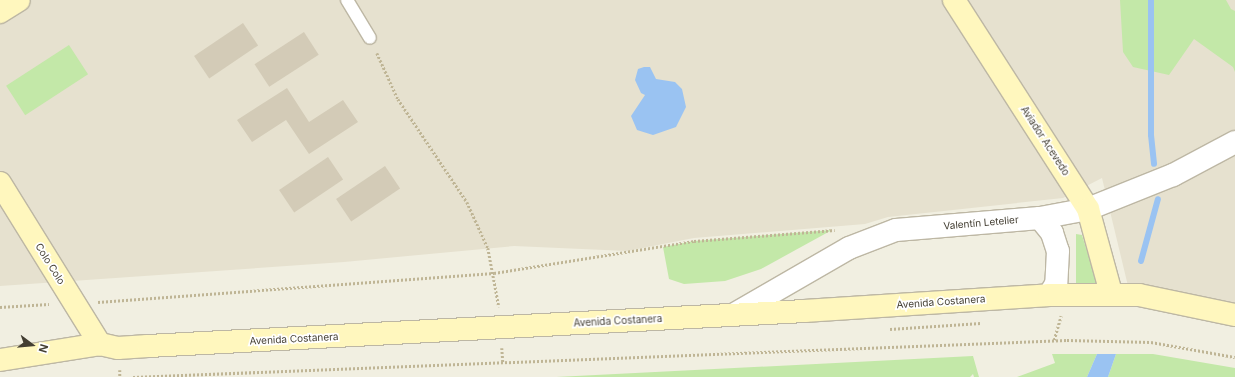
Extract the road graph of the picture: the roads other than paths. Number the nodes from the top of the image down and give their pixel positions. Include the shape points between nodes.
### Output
1 (19, 0) edge
2 (346, 0) edge
3 (954, 0) edge
4 (0, 12) edge
5 (370, 38) road end
6 (1235, 142) edge
7 (0, 183) edge
8 (1088, 209) junction
9 (1040, 218) junction
10 (1111, 293) junction
11 (1058, 295) junction
12 (733, 315) junction
13 (1235, 315) edge
14 (100, 344) junction
15 (0, 360) edge

1 - 4 main road
2 - 5 lane
3 - 8 main road, Aviador Acevedo
6 - 8 street, Valentín Letelier via 1173,174
7 - 14 main road, Colo Colo
8 - 9 street, Valentín Letelier
8 - 10 main road, Aviador Acevedo
9 - 11 street via 1052,233 1058,251
9 - 12 street, Valentín Letelier via 896,230 849,248
10 - 11 main road, Avenida Costanera
10 - 13 main road, Avenida Costanera via 1166,299
11 - 12 main road, Avenida Costanera
12 - 14 main road, Avenida Costanera via 118,348
14 - 15 main road, Avenida Costanera

